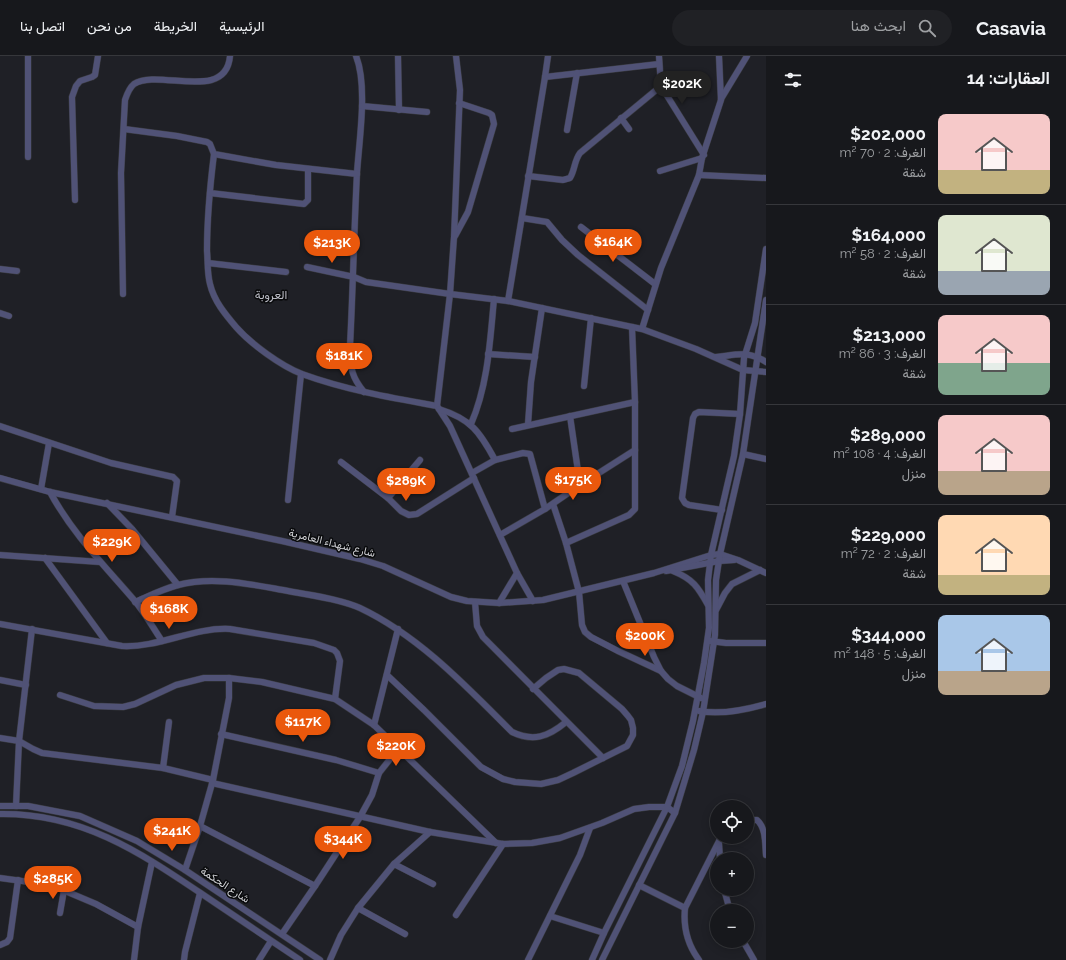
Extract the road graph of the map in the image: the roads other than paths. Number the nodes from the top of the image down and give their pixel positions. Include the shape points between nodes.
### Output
1 (28, 56) edge
2 (98, 56) edge
3 (230, 56) edge
4 (356, 56) edge
5 (398, 56) edge
6 (456, 56) edge
7 (548, 56) edge
8 (659, 56) edge
9 (719, 56) edge
10 (747, 56) edge
11 (658, 64) junction
12 (577, 73) junction
13 (545, 77) junction
14 (661, 86) junction
15 (721, 100) junction
16 (459, 103) junction
17 (362, 106) junction
18 (399, 110) junction
19 (427, 112) dead end
20 (621, 118) junction
21 (124, 129) junction
22 (629, 129) dead end
23 (567, 130) dead end
24 (214, 154) junction
25 (703, 156) junction
26 (28, 157) dead end
27 (308, 169) junction
28 (660, 171) dead end
29 (357, 174) junction
30 (699, 175) junction
31 (528, 176) junction
32 (766, 178) edge
33 (210, 193) junction
34 (74, 200) dead end
35 (522, 218) junction
36 (581, 227) dead end
37 (454, 237) junction
38 (766, 249) edge
39 (208, 263) junction
40 (308, 267) dead end
41 (0, 269) edge
42 (17, 271) dead end
43 (286, 272) dead end
44 (354, 277) junction
45 (655, 284) junction
46 (123, 294) dead end
47 (450, 294) junction
48 (494, 299) junction
49 (766, 300) edge
50 (508, 301) junction
51 (542, 308) junction
52 (648, 310) junction
53 (0, 313) edge
54 (9, 316) dead end
55 (765, 317) edge
56 (591, 318) junction
57 (632, 327) junction
58 (642, 329) junction
59 (745, 353) junction
60 (488, 354) junction
61 (758, 356) junction
62 (535, 357) junction
63 (716, 357) junction
64 (766, 362) edge
65 (743, 370) junction
66 (755, 372) junction
67 (766, 372) edge
68 (301, 374) junction
69 (584, 386) dead end
70 (364, 392) junction
71 (635, 402) junction
72 (438, 408) junction
73 (740, 414) junction
74 (570, 416) junction
75 (471, 424) junction
76 (528, 424) junction
77 (0, 426) edge
78 (512, 428) dead end
79 (49, 443) junction
80 (635, 450) junction
81 (742, 454) junction
82 (766, 459) edge
83 (420, 460) dead end
84 (495, 460) junction
85 (342, 462) dead end
86 (473, 476) junction
87 (0, 478) edge
88 (580, 485) junction
89 (42, 489) junction
90 (50, 492) junction
91 (388, 498) junction
92 (288, 500) dead end
93 (107, 504) junction
94 (552, 504) junction
95 (545, 509) junction
96 (722, 510) junction
97 (172, 517) junction
98 (500, 535) junction
99 (566, 543) junction
100 (0, 555) edge
101 (710, 555) junction
102 (720, 557) junction
103 (45, 558) junction
104 (100, 562) junction
105 (709, 563) junction
106 (760, 570) junction
107 (671, 571) junction
108 (517, 573) junction
109 (654, 573) junction
110 (766, 573) edge
111 (623, 581) junction
112 (178, 585) junction
113 (579, 592) junction
114 (533, 601) junction
115 (135, 602) junction
116 (475, 602) junction
117 (498, 603) junction
118 (708, 607) junction
119 (715, 611) junction
120 (0, 624) edge
121 (32, 629) junction
122 (398, 629) junction
123 (162, 641) junction
124 (711, 641) junction
125 (107, 643) junction
126 (766, 643) edge
127 (661, 671) junction
128 (387, 675) junction
129 (229, 678) junction
130 (0, 680) edge
131 (26, 686) junction
132 (533, 689) junction
133 (60, 695) dead end
134 (698, 696) junction
135 (335, 699) junction
136 (705, 700) junction
137 (766, 704) edge
138 (696, 711) junction
139 (703, 712) junction
140 (169, 722) dead end
141 (566, 722) junction
142 (374, 724) junction
143 (222, 734) junction
144 (0, 738) edge
145 (19, 741) junction
146 (398, 749) junction
147 (603, 758) junction
148 (163, 768) junction
149 (379, 773) junction
150 (213, 781) junction
151 (0, 806) edge
152 (16, 806) junction
153 (667, 808) junction
154 (676, 813) junction
155 (0, 814) edge
156 (360, 817) junction
157 (754, 820) edge
158 (200, 826) junction
159 (590, 828) junction
160 (430, 832) junction
161 (496, 843) junction
162 (503, 844) junction
163 (718, 844) edge
164 (766, 855) edge
165 (152, 862) junction
166 (394, 864) junction
167 (184, 870) junction
168 (0, 878) edge
169 (18, 880) junction
170 (433, 884) dead end
171 (639, 885) junction
172 (315, 886) junction
173 (64, 890) junction
174 (200, 893) junction
175 (358, 908) junction
176 (685, 908) junction
177 (60, 913) dead end
178 (456, 915) dead end
179 (550, 916) junction
180 (138, 927) junction
181 (604, 932) junction
182 (282, 934) junction
183 (405, 934) dead end
184 (271, 940) junction
185 (0, 945) edge
186 (608, 946) junction
187 (747, 948) edge
188 (134, 960) edge
189 (184, 960) edge
190 (259, 960) edge
191 (300, 960) edge
192 (320, 960) edge
193 (330, 960) edge
194 (528, 960) edge
195 (592, 960) edge
196 (602, 960) edge
197 (607, 960) edge
198 (698, 960) edge
199 (754, 960) edge

1 - 26 street
2 - 34 street via 95,75 80,81 72,97
3 - 21 street via 230,64 226,71 213,80 142,80 136,83 131,87 125,100
4 - 17 street via 360,72
5 - 18 street
6 - 16 street
7 - 13 street
8 - 11 street
9 - 15 street
10 - 15 street
11 - 12 street
11 - 14 street
12 - 13 street
12 - 23 street
13 - 31 street
14 - 20 street
14 - 25 street
15 - 25 street
16 - 37 street
16 - 37 street via 489,113 494,124 468,212
17 - 18 street
17 - 29 street
18 - 19 street
20 - 22 street
20 - 31 street via 580,153 569,179
21 - 24 street via 207,142
21 - 46 street via 121,180
24 - 27 street
24 - 33 street
25 - 28 street
25 - 30 street
27 - 29 street
27 - 33 street via 308,200 304,204
29 - 44 street
30 - 32 street
30 - 45 street
31 - 35 street
33 - 39 street
35 - 50 street
35 - 52 street via 549,224 578,255
36 - 45 street
37 - 47 street
38 - 59 street via 754,323
39 - 43 street
39 - 68 street via 213,295 230,320 257,347
40 - 44 street
41 - 42 street
44 - 47 street via 366,282
44 - 70 street via 351,367 354,378
45 - 52 street
47 - 48 street
47 - 72 street
48 - 50 street
48 - 60 street
49 - 55 street
50 - 51 street
51 - 56 street
51 - 62 street
52 - 58 street
53 - 54 street
55 - 61 street
56 - 57 street
56 - 69 street
57 - 58 street
57 - 71 street
58 - 63 street
59 - 61 street
59 - 63 street
59 - 65 street
60 - 62 street
60 - 75 street via 482,392
61 - 64 street
61 - 66 street
62 - 76 street via 529,393
63 - 65 street
65 - 66 street
65 - 73 street
66 - 67 street
66 - 81 street
68 - 70 street
68 - 92 street
70 - 72 street
71 - 74 street
71 - 80 street
72 - 75 street
72 - 86 street via 450,426
73 - 96 street
73 - 96 street via 699,412 693,418 682,498 688,505
74 - 76 street
74 - 88 street
75 - 84 street
76 - 78 street
77 - 79 street
79 - 89 street
79 - 97 street via 111,463 173,477 177,481
80 - 88 street
80 - 99 street via 634,511
81 - 82 street
81 - 102 street
83 - 91 street
84 - 86 street
84 - 95 street via 523,453 530,454
85 - 91 street
86 - 91 street via 414,515 401,511
86 - 98 street
87 - 89 street, شارع شهداء العامرية
88 - 94 street
89 - 90 street, شارع شهداء العامرية
90 - 93 street, شارع شهداء العامرية
90 - 104 street via 69,524
93 - 97 street, شارع شهداء العامرية
93 - 112 street via 132,529
94 - 95 street
94 - 99 street
95 - 98 street
96 - 101 street
97 - 116 street, شارع شهداء العامرية via 360,559 383,566 451,597
98 - 108 street
99 - 113 street
100 - 103 street
101 - 102 street, شارع شهداء العامرية
101 - 105 street
101 - 109 street, شارع شهداء العامرية
102 - 105 street, شارع شهداء العامرية
102 - 106 street, شارع شهداء العامرية via 738,560
102 - 119 street
103 - 104 street
103 - 125 street
104 - 115 street
105 - 107 street, شارع شهداء العامرية
105 - 118 street
106 - 110 street, شارع شهداء العامرية
106 - 119 street via 732,584
107 - 109 street, شارع شهداء العامرية
107 - 118 street via 692,581 700,590
108 - 114 street
108 - 117 street
109 - 111 street, شارع شهداء العامرية
111 - 113 street, شارع شهداء العامرية
111 - 127 street
112 - 115 street
112 - 122 street via 226,581 310,596 359,608
113 - 114 street, شارع شهداء العامرية
113 - 127 street via 582,625 588,635
114 - 117 street, شارع شهداء العامرية
115 - 123 street
116 - 117 street, شارع شهداء العامرية
116 - 132 street via 477,626 483,637
118 - 124 street
119 - 124 street
120 - 121 street
121 - 125 street
121 - 131 street
122 - 128 street
122 - 141 street via 440,663 512,732 535,738 552,732
123 - 125 street via 132,647
123 - 135 street via 201,630 219,628 314,643 334,650 339,656
124 - 126 street
124 - 134 street
124 - 136 street
127 - 134 street via 677,686
128 - 142 street
128 - 147 street via 481,767 503,779 541,784 558,780
129 - 133 street via 204,678 176,685 123,707 94,706
129 - 135 street via 262,682
129 - 143 street via 229,698
130 - 131 street
131 - 145 street
132 - 141 street
132 - 147 street via 553,673 564,669 570,670 579,673 622,708 631,720 633,735 627,746
134 - 136 street
134 - 138 street
135 - 142 street
136 - 139 street
137 - 139 street via 746,710
138 - 139 street
138 - 153 street via 682,766
139 - 154 street
140 - 148 street
141 - 147 street
142 - 146 street
143 - 149 street via 336,760
143 - 150 street
144 - 145 street
145 - 148 street via 42,753
145 - 152 street
146 - 149 street
146 - 161 street
148 - 150 street
149 - 156 street via 372,795
150 - 156 street
150 - 158 street
151 - 152 street, شارع الحكمة
152 - 167 street, شارع الحكمة via 80,816 137,841
153 - 154 street
153 - 159 street via 634,809
153 - 181 street
154 - 171 street
155 - 165 street, شارع الحكمة via 43,817 76,825 117,841
156 - 160 street
156 - 172 street
157 - 164 street via 762,824
158 - 167 street
158 - 172 street
159 - 162 street via 543,842
159 - 179 street via 580,855
160 - 161 street
160 - 166 street
161 - 162 street
162 - 178 street
163 - 176 street
165 - 174 street, شارع الحكمة
165 - 180 street
166 - 170 street
166 - 175 street
167 - 182 street, شارع الحكمة
168 - 169 street
169 - 173 street via 51,885
169 - 185 street via 10,938
171 - 176 street
171 - 186 street
172 - 182 street
173 - 177 street
173 - 180 street
174 - 184 street, شارع الحكمة
174 - 189 street
175 - 183 street
175 - 193 street
176 - 198 street via 687,938
179 - 181 street
179 - 194 street
180 - 188 street
181 - 195 street
182 - 192 street, شارع الحكمة
184 - 190 street
184 - 191 street, شارع الحكمة
186 - 196 street
186 - 197 street
187 - 199 street

